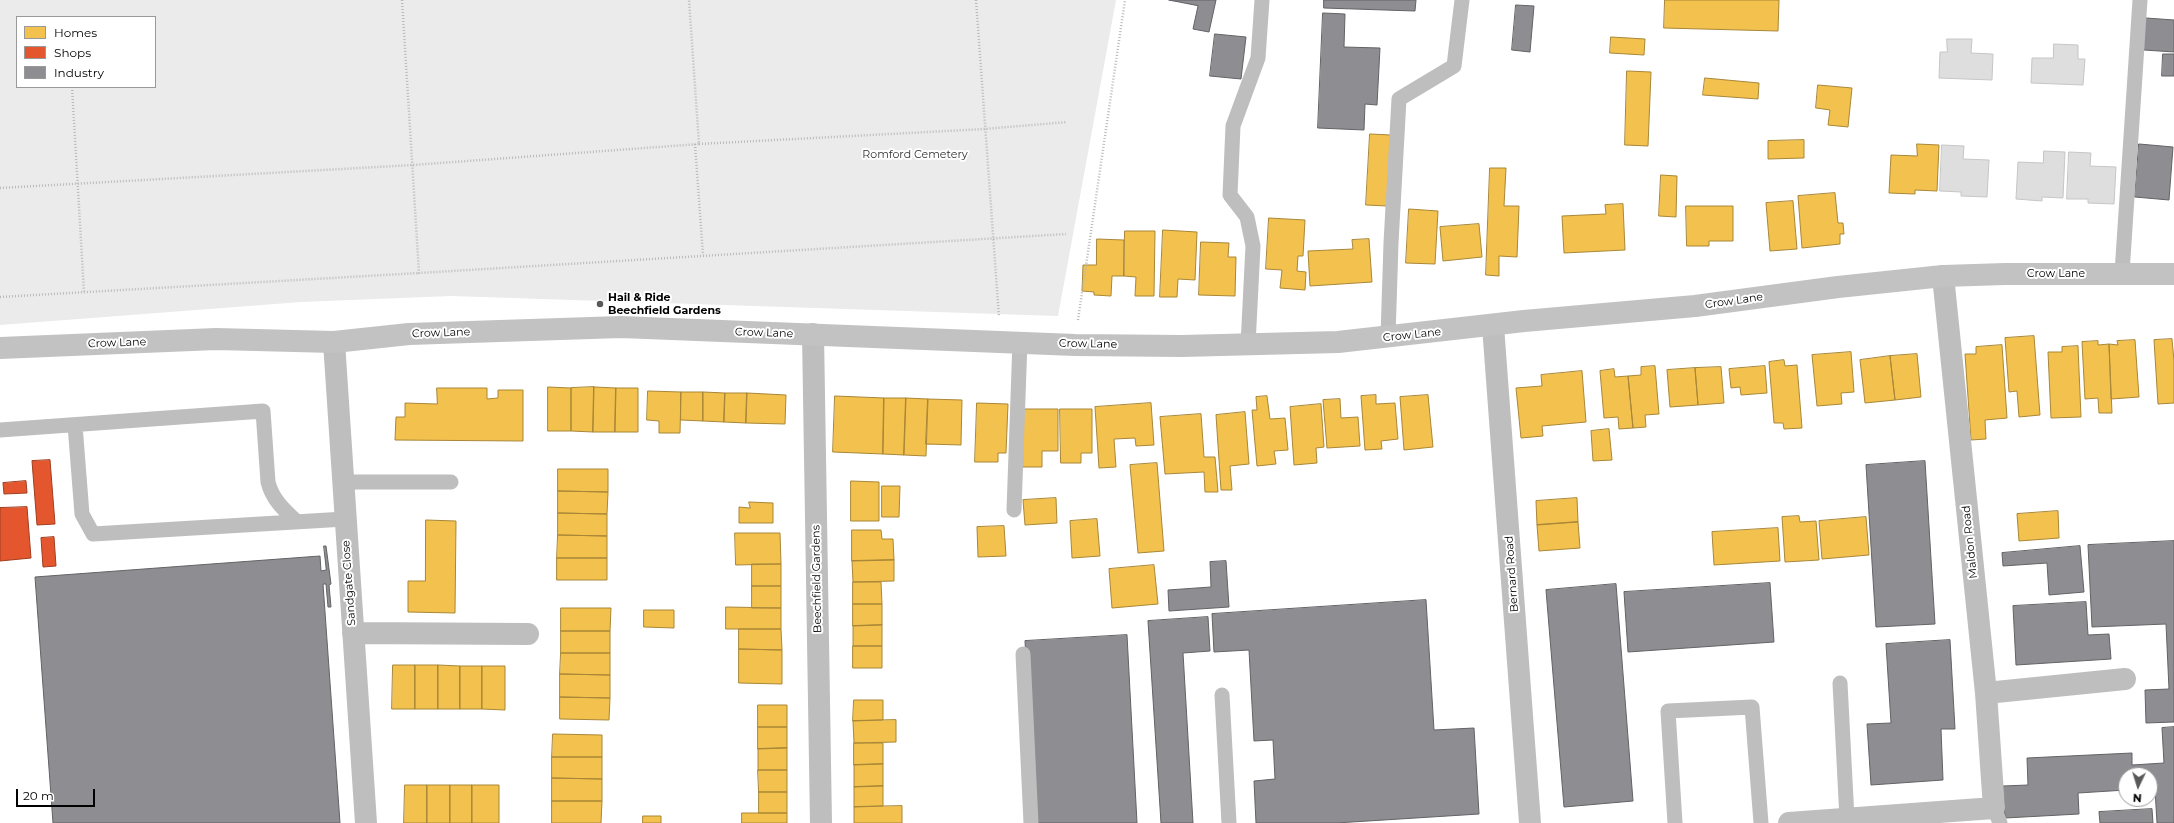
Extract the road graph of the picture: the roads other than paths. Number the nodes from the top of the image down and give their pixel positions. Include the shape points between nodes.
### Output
1 (1262, 0) edge
2 (1462, 0) edge
3 (2140, 0) edge
4 (2122, 273) junction
5 (2174, 274) edge
6 (1943, 276) junction
7 (1493, 326) junction
8 (812, 334) junction
9 (1388, 337) junction
10 (334, 342) junction
11 (1010, 342) junction
12 (1248, 345) junction
13 (0, 348) edge
14 (75, 425) junction
15 (0, 430) edge
16 (342, 482) junction
17 (451, 482) dead end
18 (1014, 510) dead end
19 (345, 519) junction
20 (297, 522) junction
21 (353, 633) junction
22 (528, 634) dead end
23 (1023, 654) dead end
24 (2125, 679) dead end
25 (1840, 683) dead end
26 (1986, 693) junction
27 (1222, 695) dead end
28 (1997, 816) edge
29 (1861, 820) edge
30 (366, 823) edge
31 (821, 823) edge
32 (1031, 823) edge
33 (1230, 823) edge
34 (1530, 823) edge
35 (1675, 823) edge
36 (1761, 823) edge
37 (1789, 823) edge

1 - 12 lane via 1258,58 1234,126 1230,195 1248,217 1253,246
2 - 9 lane via 1454,66 1399,99
3 - 4 lane
4 - 5 street, Crow Lane
4 - 6 street, Crow Lane
6 - 7 street, Crow Lane via 1695,306
6 - 26 street, Maldon Road
7 - 9 street, Crow Lane
7 - 34 street, Bernard Road
8 - 10 street, Crow Lane via 621,327 409,334
8 - 11 street, Crow Lane
8 - 31 street, Beechfield Gardens
9 - 12 street, Crow Lane via 1338,342
10 - 13 street, Crow Lane via 216,339
10 - 16 street, Sandgate Close
11 - 12 street, Crow Lane via 1075,345
11 - 18 lane
14 - 15 lane
14 - 20 lane via 263,411 270,490 279,504
14 - 20 lane via 82,514 94,534
16 - 17 lane
16 - 19 street, Sandgate Close
19 - 20 lane
19 - 21 street, Sandgate Close
21 - 22 street
21 - 30 street, Sandgate Close
23 - 32 lane
24 - 26 street
25 - 29 lane
26 - 28 street, Maldon Road
27 - 33 lane
28 - 29 street
29 - 37 street
35 - 36 lane via 1668,711 1752,707

